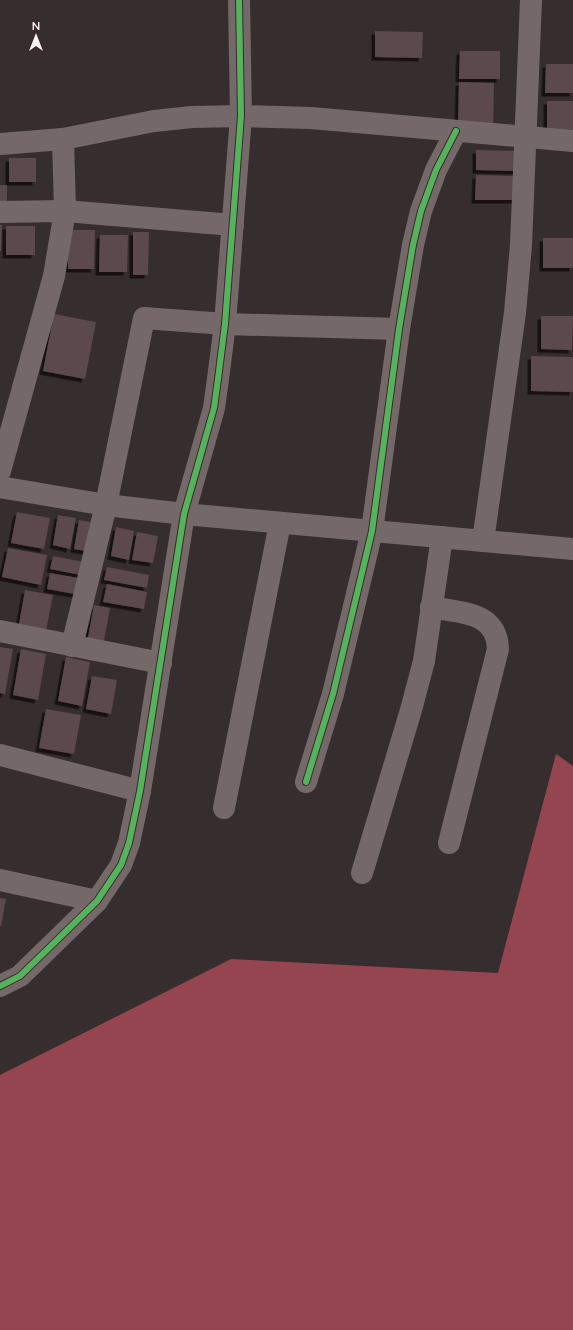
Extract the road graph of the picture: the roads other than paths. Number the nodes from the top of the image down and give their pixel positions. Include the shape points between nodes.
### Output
1 (239, 0) edge
2 (532, 0) edge
3 (241, 116) junction
4 (456, 131) junction
5 (525, 137) junction
6 (63, 139) junction
7 (573, 141) edge
8 (0, 144) edge
9 (65, 211) junction
10 (0, 212) edge
11 (233, 225) junction
12 (225, 324) junction
13 (399, 329) junction
14 (0, 471) edge
15 (0, 486) edge
16 (106, 505) junction
17 (184, 514) junction
18 (280, 523) junction
19 (372, 531) junction
20 (442, 538) junction
21 (483, 541) junction
22 (573, 549) edge
23 (431, 607) junction
24 (0, 631) edge
25 (72, 646) junction
26 (161, 663) junction
27 (0, 755) edge
28 (306, 782) dead end
29 (140, 791) junction
30 (224, 808) dead end
31 (449, 843) dead end
32 (362, 873) dead end
33 (0, 880) edge
34 (97, 901) junction
35 (0, 986) edge

1 - 3 street
2 - 5 street
3 - 4 street via 311,118
3 - 6 street via 154,121
3 - 11 street
4 - 5 street
4 - 13 street via 436,170 421,211
5 - 7 street
5 - 21 street via 515,312
6 - 8 street
6 - 9 street
9 - 10 street
9 - 11 street
9 - 14 street via 54,276
11 - 12 street
12 - 13 street
12 - 16 street via 144,318
12 - 17 street via 214,408
13 - 19 street
15 - 16 street
16 - 17 street
16 - 25 street
17 - 18 street
17 - 26 street
18 - 19 street
18 - 30 street
19 - 20 street
19 - 28 street via 333,694
20 - 21 street
20 - 23 street
21 - 22 street
23 - 31 street via 480,618 493,626 498,638 498,649
23 - 32 street via 424,660
24 - 25 street
25 - 26 street
26 - 29 street
27 - 29 street
29 - 34 street via 129,843 121,865
33 - 34 street
34 - 35 street via 20,976

